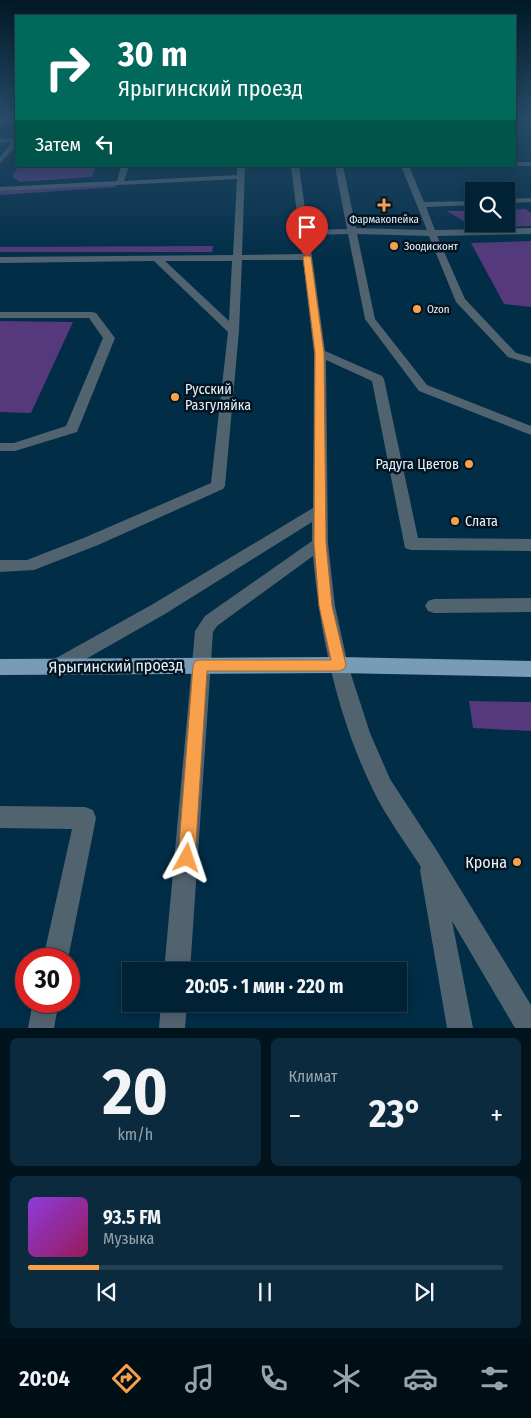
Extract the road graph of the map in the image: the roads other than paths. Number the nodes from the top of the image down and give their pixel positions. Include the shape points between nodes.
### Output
1 (125, 167) edge
2 (295, 167) edge
3 (339, 167) edge
4 (405, 167) edge
5 (241, 172) edge
6 (120, 182) junction
7 (0, 189) edge
8 (531, 200) edge
9 (515, 201) edge
10 (465, 204) edge
11 (420, 206) junction
12 (354, 231) junction
13 (531, 231) edge
14 (432, 232) junction
15 (304, 233) junction
16 (307, 257) junction
17 (238, 258) junction
18 (157, 259) junction
19 (0, 260) edge
20 (0, 315) edge
21 (234, 331) junction
22 (320, 353) junction
23 (531, 361) edge
24 (531, 431) edge
25 (0, 447) edge
26 (320, 510) junction
27 (320, 543) junction
28 (531, 545) edge
29 (0, 566) edge
30 (531, 605) edge
31 (434, 606) dead end
32 (339, 665) junction
33 (200, 666) junction
34 (0, 667) edge
35 (56, 667) junction
36 (531, 669) edge
37 (0, 817) edge
38 (429, 859) junction
39 (57, 948) edge
40 (178, 962) edge
41 (173, 1012) edge
42 (44, 1013) edge
43 (41, 1028) edge
44 (172, 1028) edge
45 (460, 1028) edge
46 (530, 1028) edge

1 - 6 street
2 - 15 street
3 - 12 street
4 - 11 street
5 - 6 street
5 - 17 street
6 - 7 street
8 - 9 street
10 - 11 street
11 - 14 street
12 - 14 street
12 - 15 street
12 - 24 street via 370,319 423,388
13 - 14 street
14 - 23 street via 460,300 512,355
15 - 16 street
16 - 17 street
16 - 22 street
17 - 18 street
17 - 21 street
18 - 19 street
18 - 21 street
20 - 25 street via 92,315 109,338 72,429 15,447
21 - 29 street via 218,486 28,566
22 - 26 street
22 - 28 street via 378,379 411,544
26 - 27 street
26 - 35 street via 159,609
27 - 32 street via 326,606
27 - 33 street via 211,621 204,631
30 - 31 street
32 - 33 main road, Ярыгинский проезд
32 - 36 main road, Ярыгинский проезд
32 - 38 street via 360,733 382,786
33 - 35 main road, Ярыгинский проезд
33 - 40 street
34 - 35 main road, Ярыгинский проезд
37 - 39 street via 85,818
38 - 45 street
38 - 46 street
41 - 44 street
42 - 43 street

